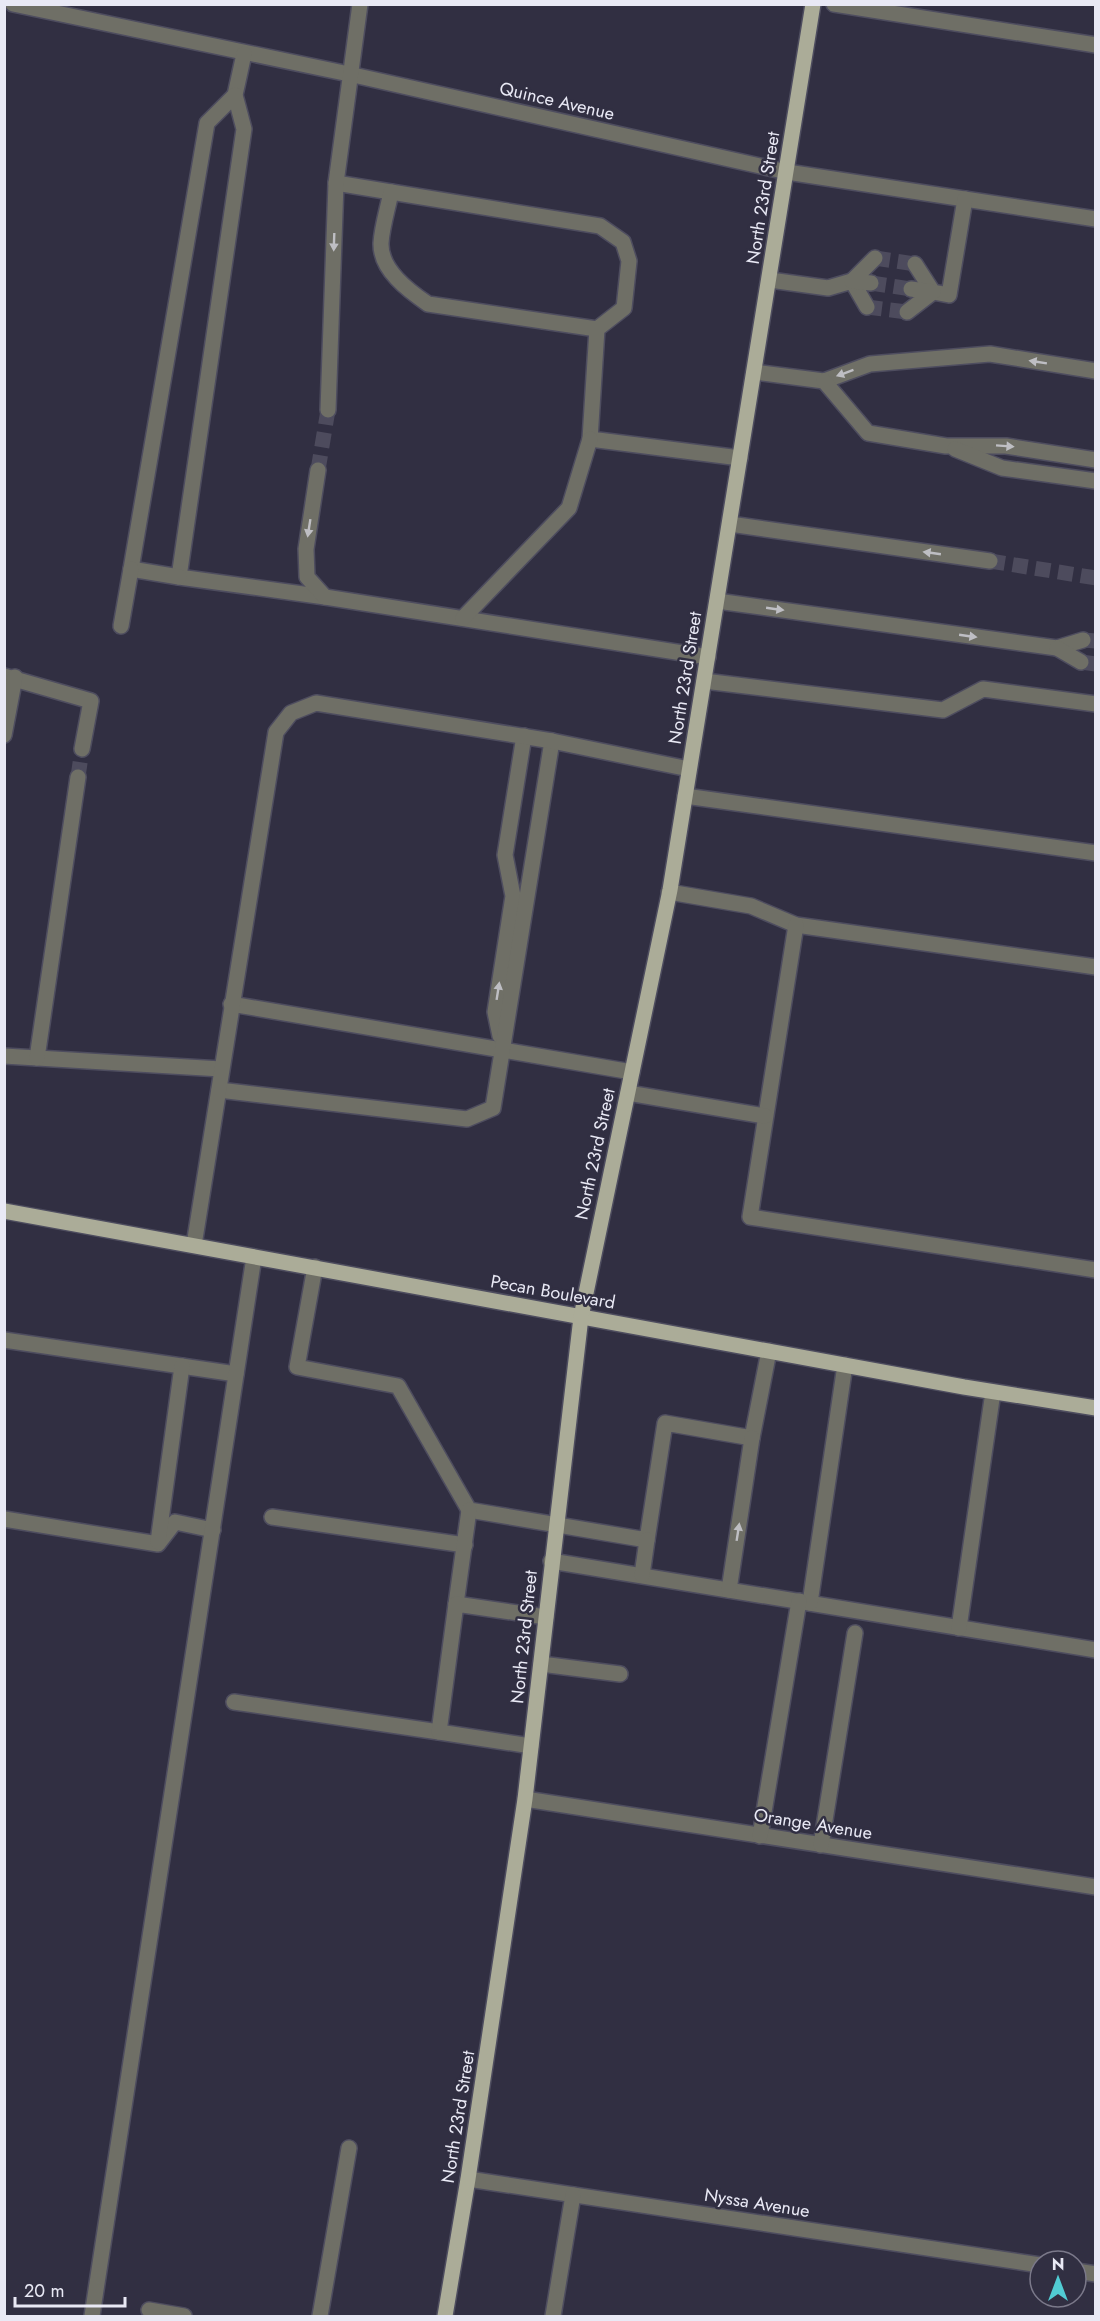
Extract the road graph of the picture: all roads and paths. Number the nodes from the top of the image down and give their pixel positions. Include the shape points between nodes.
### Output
1 (13, 4) edge
2 (360, 4) edge
3 (813, 4) edge
4 (834, 4) edge
5 (1095, 45) edge
6 (244, 54) junction
7 (349, 74) junction
8 (235, 95) junction
9 (787, 172) junction
10 (336, 183) junction
11 (392, 192) junction
12 (965, 199) junction
13 (1095, 219) edge
14 (875, 258) dead end
15 (915, 264) dead end
16 (770, 280) junction
17 (852, 281) junction
18 (871, 283) tunnel mouth
19 (911, 289) tunnel mouth
20 (933, 292) junction
21 (867, 307) dead end
22 (907, 312) tunnel mouth
23 (597, 329) junction
24 (1095, 371) edge
25 (754, 372) junction
26 (824, 381) junction
27 (328, 410) tunnel mouth
28 (590, 439) junction
29 (946, 446) junction
30 (740, 458) junction
31 (1095, 460) edge
32 (318, 470) tunnel mouth
33 (1095, 481) edge
34 (730, 524) junction
35 (990, 561) tunnel mouth
36 (131, 569) junction
37 (179, 577) junction
38 (324, 597) junction
39 (717, 601) junction
40 (463, 618) junction
41 (121, 626) dead end
42 (1083, 640) tunnel mouth
43 (1057, 648) junction
44 (708, 657) junction
45 (1081, 662) tunnel mouth
46 (10, 676) edge
47 (704, 681) junction
48 (1095, 704) edge
49 (4, 735) edge
50 (524, 736) junction
51 (552, 741) junction
52 (82, 749) tunnel mouth
53 (689, 770) junction
54 (78, 777) tunnel mouth
55 (685, 796) junction
56 (1095, 853) edge
57 (669, 892) junction
58 (795, 925) junction
59 (1095, 967) edge
60 (231, 1004) junction
61 (502, 1048) junction
62 (4, 1056) edge
63 (37, 1058) junction
64 (221, 1069) junction
65 (632, 1072) junction
66 (219, 1090) junction
67 (628, 1093) junction
68 (765, 1116) junction
69 (4, 1211) edge
70 (194, 1245) junction
71 (254, 1257) junction
72 (315, 1267) junction
73 (1095, 1270) edge
74 (581, 1317) junction
75 (4, 1340) edge
76 (769, 1351) junction
77 (845, 1365) junction
78 (182, 1366) junction
79 (236, 1374) junction
80 (993, 1392) junction
81 (1095, 1408) edge
82 (752, 1438) junction
83 (470, 1510) junction
84 (272, 1517) dead end
85 (4, 1519) edge
86 (555, 1524) junction
87 (213, 1530) junction
88 (647, 1540) junction
89 (158, 1544) junction
90 (465, 1545) junction
91 (551, 1561) junction
92 (642, 1575) junction
93 (729, 1590) junction
94 (805, 1602) junction
95 (456, 1604) junction
96 (546, 1617) junction
97 (958, 1628) junction
98 (855, 1633) dead end
99 (1095, 1650) edge
100 (541, 1664) junction
101 (620, 1674) dead end
102 (234, 1702) dead end
103 (439, 1732) junction
104 (531, 1746) junction
105 (525, 1799) junction
106 (760, 1836) junction
107 (821, 1845) junction
108 (1095, 1887) edge
109 (349, 2148) dead end
110 (468, 2179) junction
111 (573, 2195) junction
112 (1028, 2263) edge
113 (149, 2310) dead end
114 (92, 2316) edge
115 (184, 2316) edge
116 (320, 2316) edge
117 (445, 2316) edge
118 (554, 2316) edge

1 - 6 street, Quince Avenue
2 - 7 street
3 - 9 main road, North 23rd Street
4 - 5 street
6 - 7 street, Quince Avenue
6 - 8 street
7 - 9 street, Quince Avenue
7 - 10 street
8 - 36 street via 207,123
8 - 37 street via 244,129
9 - 12 street, Quince Avenue
9 - 16 main road, North 23rd Street
10 - 11 street
10 -> 27 street
11 - 23 street via 381,245 389,268 406,289 428,304
11 - 23 street via 600,226 623,242 629,261 624,308
12 - 13 street, Quince Avenue
12 - 20 street via 949,295
14 - 17 street
15 - 20 street
16 - 17 street via 828,288
16 - 25 main road, North 23rd Street
17 - 18 street
17 - 21 street
19 - 20 street
20 - 22 street
23 - 28 street
24 -> 26 street via 990,354 870,363
25 - 26 street
25 - 30 main road, North 23rd Street
26 - 29 street via 868,433
28 - 30 street
28 - 40 street via 569,508
29 -> 31 street via 1006,446
29 - 33 street via 1002,468
30 - 34 main road, North 23rd Street
32 -> 38 street via 306,549 307,577
35 -> 34 street
34 - 39 main road, North 23rd Street
36 - 37 street
36 - 41 street
37 - 38 street
38 - 40 street
39 -> 43 street
39 - 44 main road, North 23rd Street
40 - 44 street
42 - 43 street
43 - 45 street
44 - 47 main road, North 23rd Street
46 - 49 street
46 - 52 street via 91,701
47 - 48 street via 943,710 983,688
47 - 53 main road, North 23rd Street
50 - 51 street
50 - 60 street via 316,703 291,713 276,732
61 -> 50 street via 495,1012 513,896 505,855
51 - 53 street
51 - 61 street
53 - 55 main road, North 23rd Street
54 - 63 street
55 - 56 street
55 - 57 main road, North 23rd Street
57 - 58 street via 750,906
57 - 65 main road, North 23rd Street
58 - 59 street
58 - 68 street
60 - 61 street
60 - 64 street
61 - 65 street
61 - 66 street via 492,1108 467,1119
62 - 63 street
63 - 64 street
64 - 66 street
65 - 67 main road, North 23rd Street
66 - 70 street
67 - 68 street
67 - 74 main road, North 23rd Street
68 - 73 street via 750,1217
69 - 70 main road, Pecan Boulevard
70 - 71 main road, Pecan Boulevard
71 - 72 main road, Pecan Boulevard
71 - 79 street
72 - 74 main road, Pecan Boulevard
72 - 83 street via 297,1367 398,1386
74 - 76 main road, Pecan Boulevard
74 - 86 main road, North 23rd Street
75 - 78 street
76 - 77 main road, Pecan Boulevard
76 - 82 street
77 - 80 main road, Pecan Boulevard
77 - 94 street
78 - 79 street
78 - 89 street
79 - 87 street
80 - 81 main road, Pecan Boulevard
80 - 97 street
82 - 88 street via 665,1423
93 -> 82 street
83 - 86 street
83 - 90 street
84 - 90 street
85 - 89 street
86 - 88 street
86 - 91 main road, North 23rd Street
87 - 89 street via 175,1522
87 - 114 street
88 - 92 street
90 - 95 street
91 - 92 street
91 - 96 main road, North 23rd Street
92 - 93 street
93 - 94 street
94 - 97 street
94 - 106 street
95 - 96 street
95 - 103 street
96 - 100 main road, North 23rd Street
97 - 99 street
98 - 107 street
100 - 101 street
100 - 104 main road, North 23rd Street
102 - 103 street
103 - 104 street
104 - 105 main road, North 23rd Street
105 - 106 street, Orange Avenue
105 - 110 main road, North 23rd Street
106 - 107 street, Orange Avenue
107 - 108 street, Orange Avenue
109 - 116 street
110 - 111 street, Nyssa Avenue
110 - 117 main road, North 23rd Street
111 - 112 street, Nyssa Avenue
111 - 118 street
113 - 115 street

